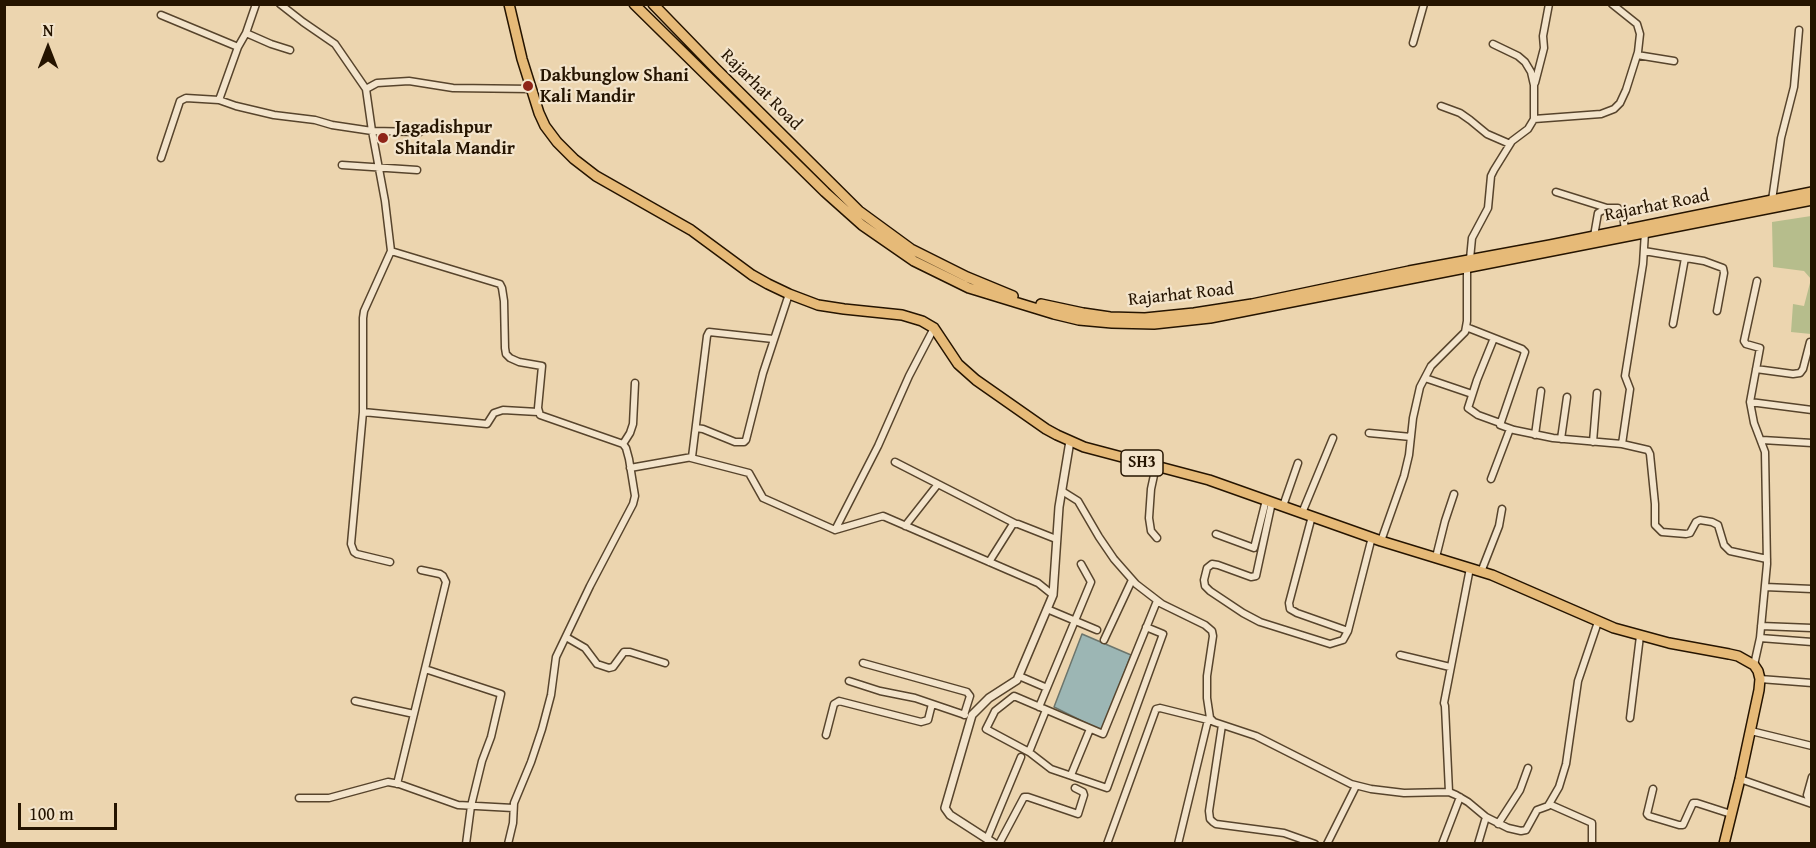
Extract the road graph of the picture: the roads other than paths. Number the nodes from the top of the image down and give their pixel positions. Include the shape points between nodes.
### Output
1 (256, 4) edge
2 (280, 4) edge
3 (508, 4) edge
4 (634, 4) edge
5 (653, 4) edge
6 (1424, 4) edge
7 (1549, 4) edge
8 (1612, 4) edge
9 (161, 15) dead end
10 (1799, 30) dead end
11 (246, 33) junction
12 (1413, 43) dead end
13 (1493, 44) dead end
14 (238, 47) junction
15 (290, 50) dead end
16 (1637, 55) junction
17 (1674, 61) dead end
18 (1534, 85) junction
19 (366, 89) junction
20 (532, 89) junction
21 (219, 100) junction
22 (1441, 106) dead end
23 (1534, 119) junction
24 (372, 131) junction
25 (420, 132) dead end
26 (1510, 144) junction
27 (161, 158) dead end
28 (342, 165) dead end
29 (379, 167) junction
30 (417, 170) dead end
31 (1556, 192) dead end
32 (1812, 192) edge
33 (1772, 200) junction
34 (1812, 200) edge
35 (1607, 208) junction
36 (1625, 230) junction
37 (1645, 232) junction
38 (1594, 236) junction
39 (391, 250) junction
40 (1644, 251) junction
41 (1685, 258) junction
42 (1468, 262) junction
43 (1756, 281) dead end
44 (789, 294) junction
45 (1717, 311) dead end
46 (1673, 324) dead end
47 (1466, 327) junction
48 (934, 328) junction
49 (1494, 338) junction
50 (773, 339) junction
51 (1810, 342) edge
52 (1756, 369) junction
53 (1425, 378) junction
54 (635, 383) dead end
55 (1541, 391) dead end
56 (1597, 393) dead end
57 (1472, 394) junction
58 (1567, 397) dead end
59 (1750, 402) junction
60 (1812, 410) edge
61 (363, 412) junction
62 (538, 412) junction
63 (1500, 423) junction
64 (696, 428) junction
65 (1510, 429) junction
66 (1369, 433) dead end
67 (1535, 435) junction
68 (1411, 437) junction
69 (1333, 438) dead end
70 (1561, 439) junction
71 (1762, 440) junction
72 (1070, 441) junction
73 (1593, 442) junction
74 (1812, 443) edge
75 (623, 444) junction
76 (1622, 444) junction
77 (691, 458) junction
78 (896, 462) dead end
79 (1298, 463) dead end
80 (1156, 466) junction
81 (630, 468) junction
82 (1491, 479) dead end
83 (938, 484) junction
84 (1062, 491) junction
85 (1454, 494) dead end
86 (1269, 501) junction
87 (1283, 506) junction
88 (1502, 508) dead end
89 (1307, 514) junction
90 (1016, 524) junction
91 (905, 526) junction
92 (835, 530) junction
93 (1216, 534) dead end
94 (1157, 538) dead end
95 (1056, 539) junction
96 (1376, 539) junction
97 (1436, 557) junction
98 (1767, 559) junction
99 (390, 562) dead end
100 (989, 562) junction
101 (1081, 564) dead end
102 (1470, 568) junction
103 (421, 570) dead end
104 (1481, 572) junction
105 (1132, 580) junction
106 (1765, 586) junction
107 (1812, 589) edge
108 (1053, 595) junction
109 (1157, 601) junction
110 (1047, 609) junction
111 (1075, 620) junction
112 (1598, 622) junction
113 (1761, 626) junction
114 (1146, 627) junction
115 (1812, 628) edge
116 (1097, 630) dead end
117 (1348, 631) junction
118 (1640, 636) junction
119 (566, 637) junction
120 (1760, 638) junction
121 (1104, 640) dead end
122 (1812, 642) edge
123 (1400, 655) dead end
124 (665, 663) dead end
125 (862, 663) dead end
126 (1754, 665) junction
127 (1450, 667) junction
128 (425, 669) junction
129 (1019, 676) junction
130 (1760, 679) junction
131 (849, 681) dead end
132 (1812, 683) edge
133 (1047, 688) junction
134 (356, 700) dead end
135 (932, 704) junction
136 (1039, 707) junction
137 (1046, 710) junction
138 (414, 714) junction
139 (968, 716) junction
140 (1630, 718) dead end
141 (1210, 720) junction
142 (1221, 725) junction
143 (1090, 729) junction
144 (1751, 731) junction
145 (826, 735) dead end
146 (1812, 746) edge
147 (1029, 752) junction
148 (1021, 756) dead end
149 (1528, 768) dead end
150 (1071, 775) junction
151 (1812, 777) edge
152 (1740, 779) junction
153 (397, 784) junction
154 (1356, 786) junction
155 (1075, 788) dead end
156 (1653, 789) dead end
157 (1449, 792) junction
158 (1460, 797) junction
159 (300, 798) dead end
160 (1549, 804) junction
161 (1812, 804) edge
162 (471, 806) junction
163 (513, 808) junction
164 (1731, 814) junction
165 (1486, 817) junction
166 (1498, 824) junction
167 (987, 839) junction
168 (466, 843) edge
169 (508, 843) edge
170 (997, 843) edge
171 (1107, 843) edge
172 (1178, 843) edge
173 (1316, 843) edge
174 (1327, 843) edge
175 (1442, 843) edge
176 (1478, 843) edge
177 (1592, 843) edge
178 (1724, 843) edge

1 - 11 street
2 - 19 street via 335,44
3 - 20 main road
4 - 42 main road via 852,217 920,264 982,293 1079,320 1161,324 1221,316
5 - 42 main road, Rajarhat Road via 860,211 911,249 1006,294 1083,313 1145,318 1252,304
6 - 12 street
7 - 18 street via 1544,48
8 - 16 street via 1639,28
9 - 14 street
10 - 33 street via 1796,79 1781,138
11 - 14 street
11 - 15 street
13 - 18 street via 1525,62
14 - 21 street
16 - 17 street
16 - 23 street via 1624,97 1614,109 1595,115
18 - 23 street
19 - 20 street via 377,83 409,81 453,88
19 - 24 street
20 - 44 main road via 549,133 585,168 691,230 752,275
21 - 24 street via 274,115
21 - 27 street via 180,101
22 - 26 street via 1460,113 1487,134
23 - 26 street
24 - 25 street
24 - 29 street
26 - 42 street via 1491,176 1488,208 1472,238
28 - 29 street
29 - 30 street
29 - 39 street
31 - 35 street
32 - 33 main road, Rajarhat Road
33 - 36 main road, Rajarhat Road
34 - 37 main road
35 - 36 street via 1618,208
35 - 38 street via 1598,213
36 - 38 main road, Rajarhat Road
37 - 40 street
37 - 42 main road
38 - 42 main road, Rajarhat Road
39 - 61 street via 364,311
39 - 62 street via 500,284 506,354 519,362 542,366
40 - 41 street
40 - 76 street via 1625,376 1630,389
41 - 45 street via 1723,268
41 - 46 street
42 - 47 street
43 - 52 street via 1744,341 1760,348
44 - 48 main road via 818,305 914,318
44 - 50 street
47 - 49 street
47 - 53 street
48 - 72 main road, SH3 via 958,364 976,380
48 - 92 street
49 - 57 street
49 - 63 street via 1525,352
50 - 64 street via 746,440 735,442
50 - 64 street via 708,334
51 - 52 street via 1800,373
52 - 59 street
53 - 57 street
53 - 68 street
54 - 75 street via 633,424
55 - 67 street
56 - 73 street
57 - 63 street via 1468,404 1471,412
58 - 70 street
59 - 60 street
59 - 71 street
61 - 62 street via 487,424 494,413 503,410
61 - 99 street via 352,548 357,554
62 - 75 street
63 - 65 street
64 - 77 street
65 - 67 street
65 - 82 street
66 - 68 street
67 - 70 street
68 - 96 street via 1404,476
69 - 89 street
70 - 73 street
71 - 74 street
71 - 98 street
72 - 80 main road, SH3
72 - 84 street
73 - 76 street
75 - 81 street
76 - 98 street via 1644,448 1650,454 1655,525 1662,532 1686,534 1700,520 1712,522 1718,525 1730,551
77 - 81 street
77 - 92 street via 749,473 763,498
78 - 83 street
79 - 87 street
80 - 86 main road, SH3
80 - 94 street via 1149,518
81 - 119 street via 633,504
83 - 90 street
83 - 91 street
84 - 95 street
84 - 105 street via 1078,501 1114,559
85 - 97 street
86 - 87 main road, SH3
86 - 93 street via 1254,548
86 - 117 street via 1256,576 1212,564 1205,586 1260,622 1330,644 1343,640
87 - 89 main road, SH3
88 - 104 street
89 - 96 main road, SH3
89 - 117 street via 1290,609
90 - 95 street
90 - 100 street
91 - 92 street via 882,516
91 - 100 street
95 - 108 street
96 - 97 main road, SH3
96 - 117 street
97 - 102 main road, SH3
98 - 106 street
100 - 108 street via 1038,583
101 - 111 street via 1091,582
102 - 104 main road, SH3
102 - 127 street
103 - 128 street via 440,574 446,582
104 - 112 main road, SH3
105 - 109 street
105 - 121 street
106 - 107 street
106 - 113 street
108 - 110 street
109 - 114 street
109 - 141 street via 1212,631 1207,698
110 - 111 street
110 - 129 street
111 - 116 street
111 - 133 street
112 - 118 main road, SH3
112 - 160 street via 1578,681 1563,778
113 - 115 street
113 - 120 street
114 - 143 street via 1102,734
114 - 150 street via 1163,634 1107,788
118 - 126 main road, SH3 via 1738,656
118 - 140 street
119 - 124 street via 585,648 597,664 609,668 624,652
119 - 163 street via 555,663 542,729
120 - 122 street
120 - 126 street
123 - 127 street
125 - 139 street via 967,692
126 - 130 main road
127 - 157 street via 1443,702
128 - 138 street
128 - 162 street via 501,694
129 - 133 street
129 - 139 street
130 - 132 street
130 - 144 main road
131 - 135 street
133 - 136 street
134 - 138 street
135 - 139 street
135 - 145 street via 928,720 921,722 839,701 834,705
136 - 137 street
136 - 147 street via 1014,696 995,711 987,729
137 - 143 street
137 - 147 street
138 - 153 street
139 - 167 street via 945,808
141 - 142 street
141 - 171 street via 1156,709
141 - 172 street
142 - 154 street via 1256,736
142 - 173 street via 1209,811 1213,822 1284,832
143 - 150 street
144 - 146 street
144 - 152 main road
147 - 150 street via 1051,769
148 - 167 street
149 - 166 street via 1520,790
151 - 161 street via 1807,795
152 - 161 street
152 - 164 main road
153 - 159 street via 381,783 329,798
153 - 162 street
154 - 157 street via 1404,793
154 - 174 street
155 - 170 street via 1084,795 1078,814 1023,797
156 - 164 street via 1649,816 1683,825 1693,803
157 - 158 street
158 - 165 street
158 - 175 street
160 - 166 street via 1537,810 1526,830
160 - 177 street via 1592,823
162 - 163 street
162 - 168 street
163 - 169 street
164 - 178 main road
165 - 166 street
165 - 176 street
167 - 170 street

